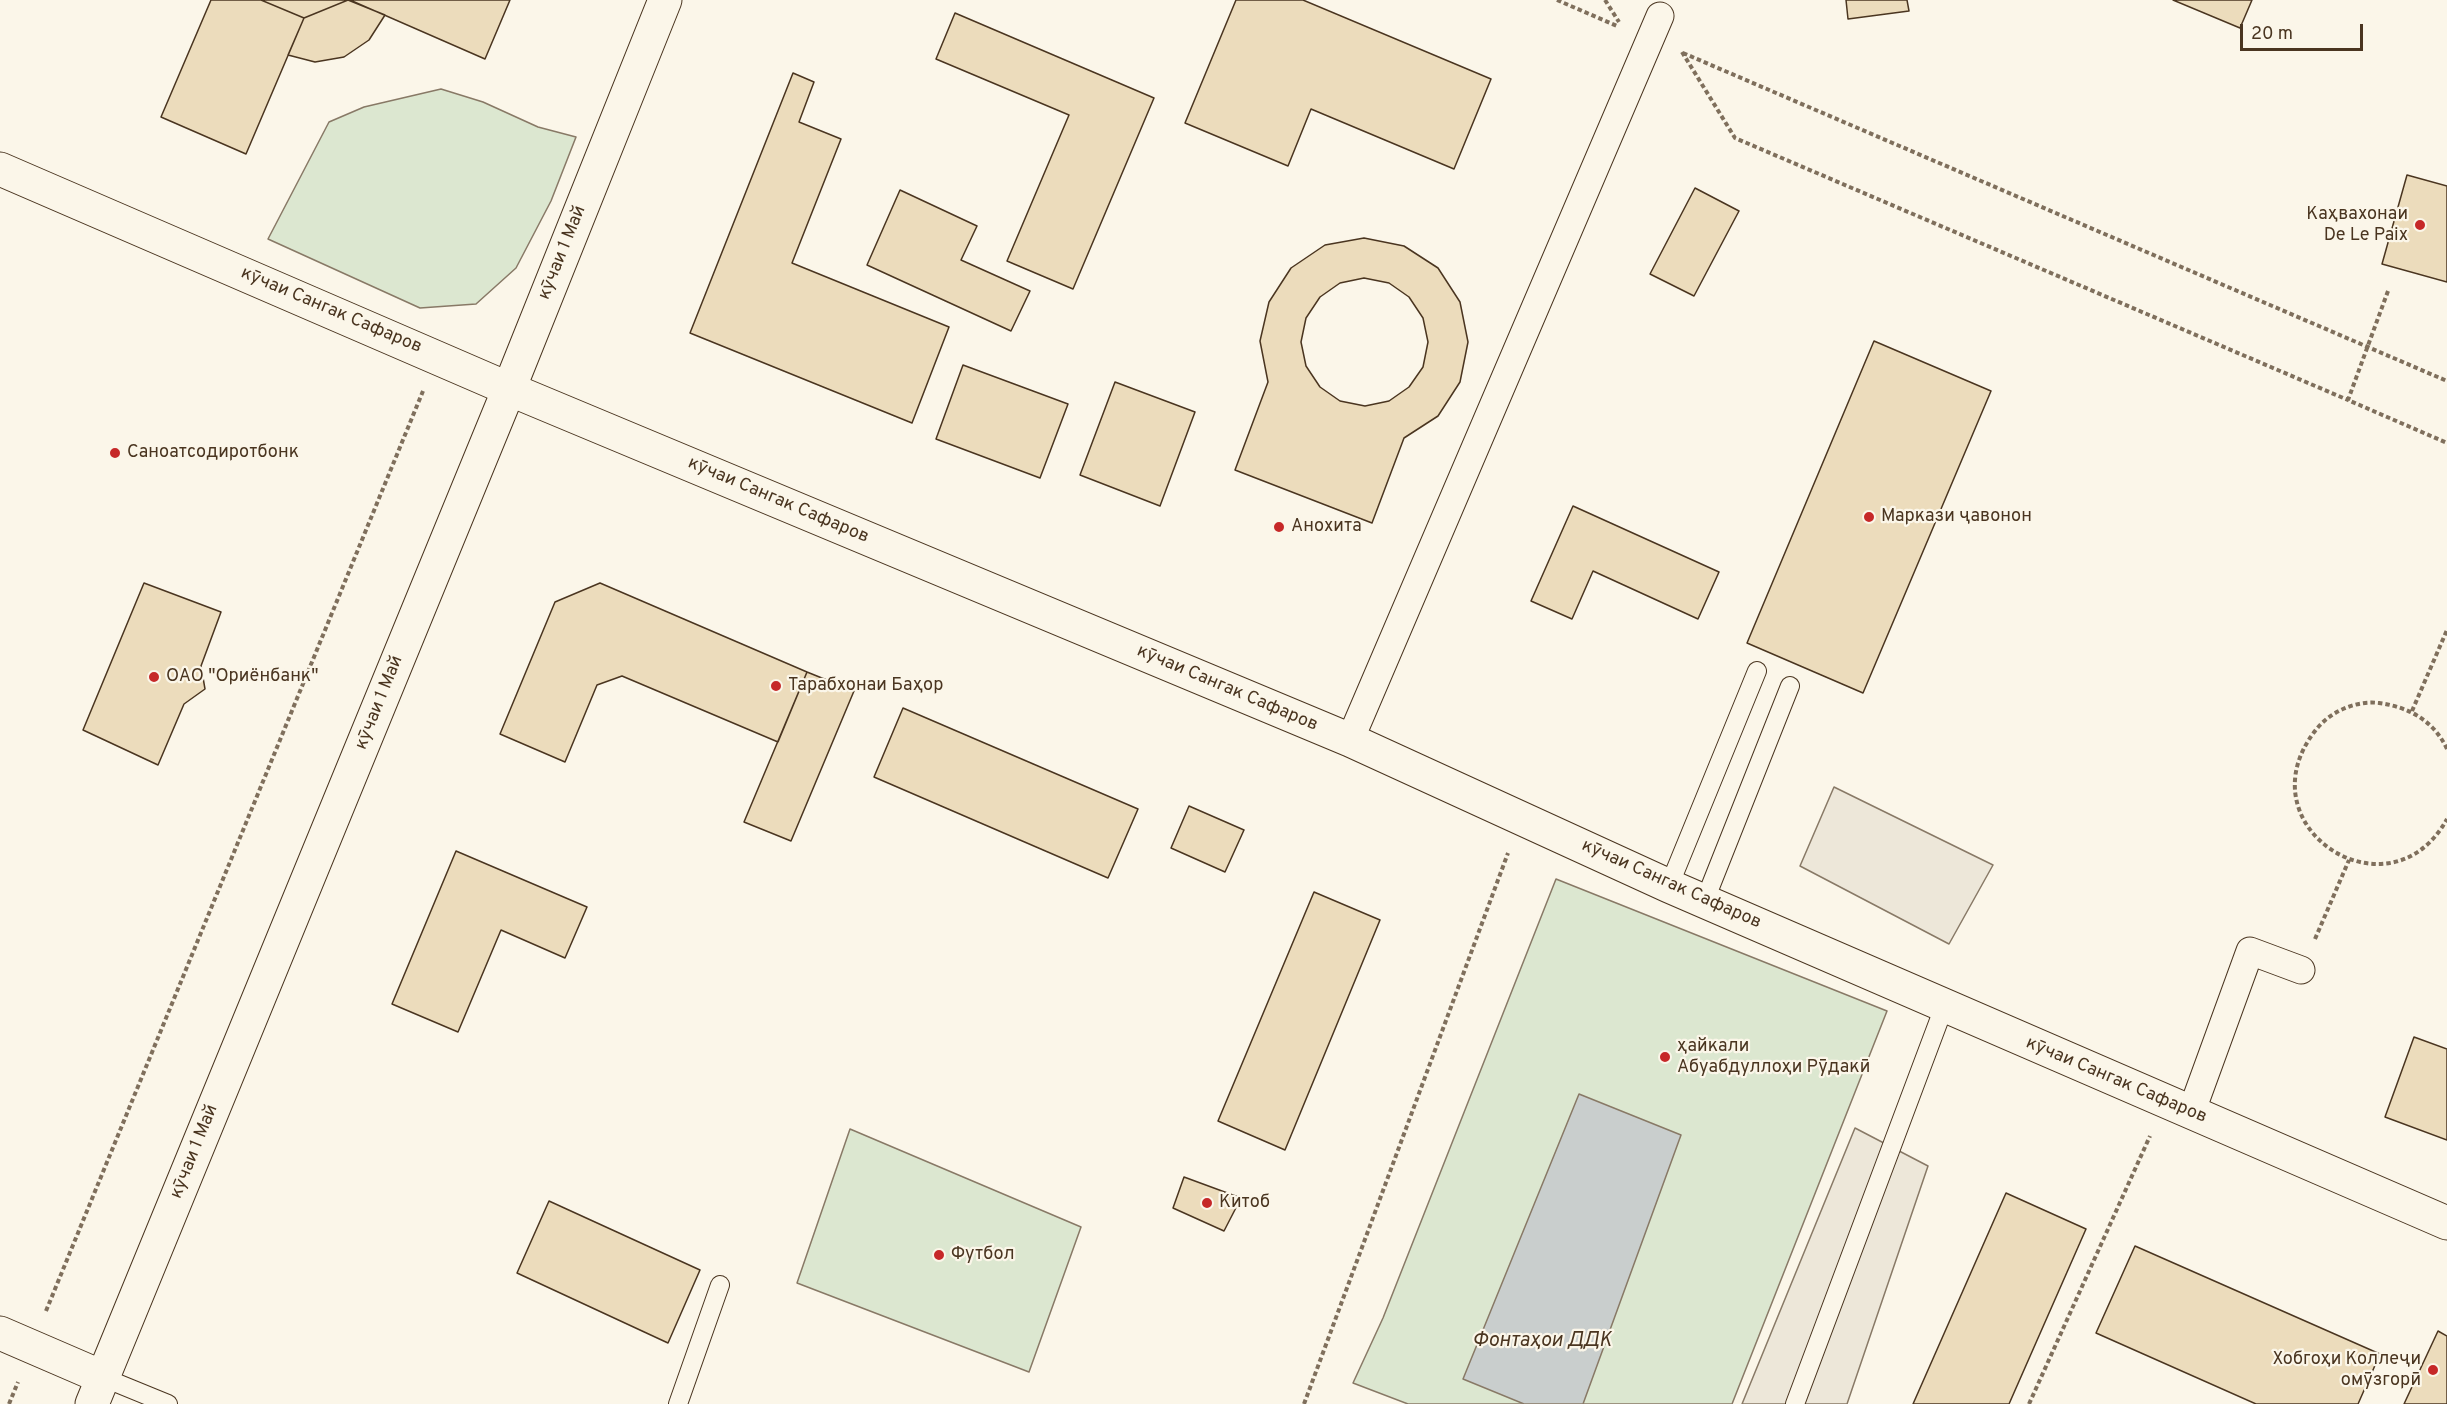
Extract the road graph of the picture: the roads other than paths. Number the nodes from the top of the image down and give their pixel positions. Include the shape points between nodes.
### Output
1 (665, 0) edge
2 (1654, 28) road end
3 (0, 169) edge
4 (509, 388) junction
5 (1757, 671) dead end
6 (1790, 686) dead end
7 (1350, 740) junction
8 (1669, 886) junction
9 (1705, 900) junction
10 (2301, 970) road end
11 (1944, 1007) junction
12 (2178, 1108) junction
13 (2447, 1223) edge
14 (720, 1285) dead end
15 (0, 1333) edge
16 (97, 1390) edge
17 (168, 1404) edge
18 (678, 1404) edge
19 (1795, 1404) edge

1 - 4 street, кӯчаи 1 Май
2 - 7 street
3 - 4 street, кӯчаи Сангак Сафаров
4 - 7 street, кӯчаи Сангак Сафаров
4 - 16 street, кӯчаи 1 Май
5 - 8 lane
6 - 9 lane
7 - 8 street, кӯчаи Сангак Сафаров
8 - 9 street, кӯчаи Сангак Сафаров
9 - 11 street, кӯчаи Сангак Сафаров
10 - 12 street via 2250,951
11 - 12 street, кӯчаи Сангак Сафаров
11 - 19 lane
12 - 13 street, кӯчаи Сангак Сафаров
14 - 18 lane
15 - 16 street via 32,1346
16 - 17 lane

